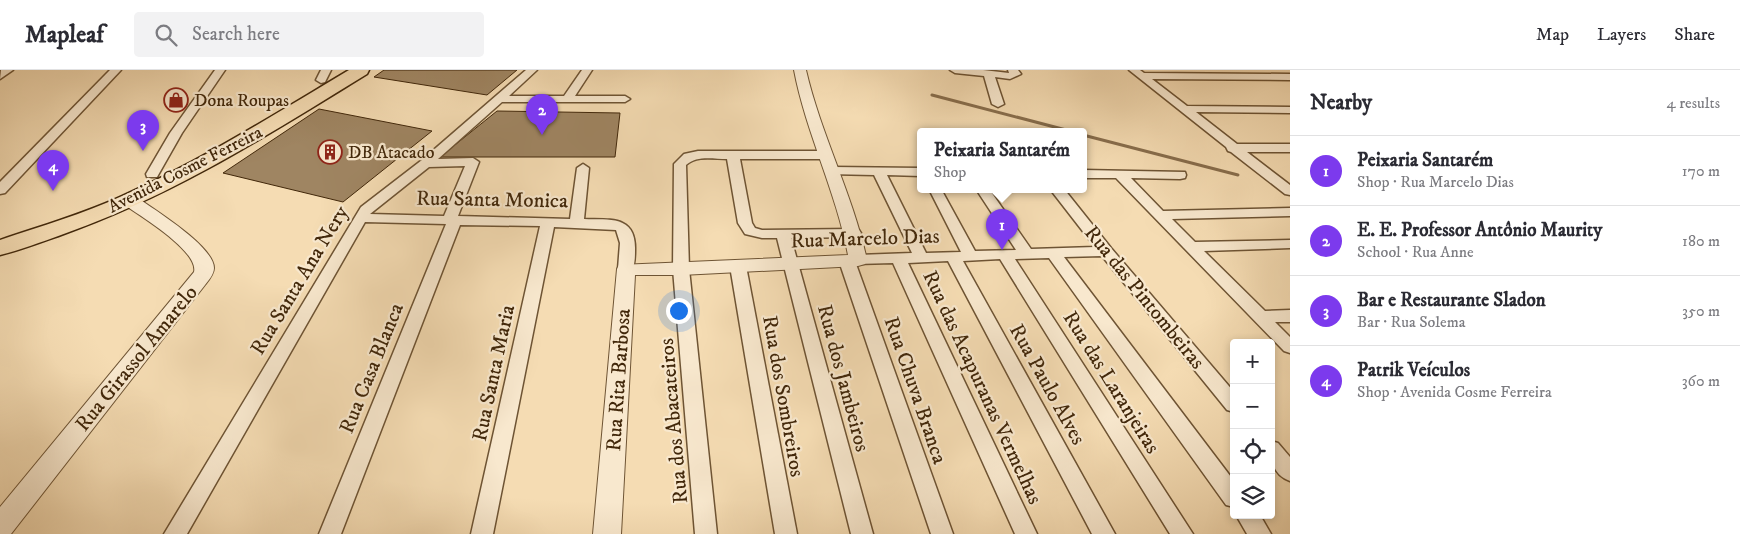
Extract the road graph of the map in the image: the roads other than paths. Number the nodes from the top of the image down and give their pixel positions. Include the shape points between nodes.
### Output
1 (8, 70) edge
2 (116, 70) edge
3 (220, 70) edge
4 (339, 70) edge
5 (361, 70) edge
6 (532, 70) edge
7 (587, 70) edge
8 (800, 70) edge
9 (955, 70) edge
10 (1013, 70) edge
11 (1138, 73) edge
12 (324, 75) edge
13 (989, 75) junction
14 (0, 76) edge
15 (1290, 77) edge
16 (568, 98) junction
17 (500, 99) junction
18 (626, 99) dead end
19 (998, 104) dead end
20 (1185, 109) junction
21 (1290, 110) edge
22 (1232, 148) junction
23 (1290, 148) edge
24 (733, 154) junction
25 (826, 156) junction
26 (688, 157) joint
27 (426, 162) junction
28 (583, 168) dead end
29 (832, 171) junction
30 (880, 172) junction
31 (917, 172) edge
32 (152, 174) junction
33 (1087, 174) edge
34 (1120, 175) junction
35 (1180, 175) dead end
36 (0, 190) edge
37 (1290, 191) edge
38 (937, 193) edge
39 (985, 193) edge
40 (1060, 193) edge
41 (129, 200) junction
42 (1290, 212) edge
43 (1161, 215) junction
44 (360, 218) junction
45 (452, 219) junction
46 (548, 222) junction
47 (577, 222) junction
48 (622, 227) joint
49 (0, 230) edge
50 (854, 233) junction
51 (783, 234) junction
52 (1290, 244) edge
53 (1193, 247) junction
54 (0, 248) edge
55 (1106, 251) junction
56 (1026, 253) junction
57 (1053, 253) junction
58 (1004, 254) junction
59 (961, 256) junction
60 (921, 257) junction
61 (899, 258) junction
62 (852, 260) junction
63 (790, 263) junction
64 (738, 266) junction
65 (626, 269) junction
66 (681, 269) junction
67 (1290, 316) edge
68 (1261, 317) junction
69 (1290, 347) edge
70 (1230, 399) edge
71 (1275, 454) edge
72 (1290, 472) edge
73 (1230, 493) edge
74 (1249, 519) edge
75 (0, 527) edge
76 (175, 534) edge
77 (330, 534) edge
78 (482, 534) edge
79 (607, 534) edge
80 (706, 534) edge
81 (786, 534) edge
82 (862, 534) edge
83 (942, 534) edge
84 (1026, 534) edge
85 (1104, 534) edge
86 (1182, 534) edge
87 (1260, 534) edge

1 - 14 street
2 - 36 street
3 - 32 street via 176,132
4 - 12 main road, Avenida Cosme Ferreira
5 - 41 main road, Avenida Cosme Ferreira via 205,162
6 - 17 street, Rua Santa Ana Nery
7 - 16 street
8 - 25 street
9 - 13 street
10 - 13 street via 1015,75
11 - 15 street
11 - 20 street
12 - 32 main road, Avenida Cosme Ferreira via 237,132
13 - 19 street
16 - 17 street
16 - 18 street
17 - 27 street, Rua Santa Ana Nery
20 - 21 street
20 - 22 street
22 - 23 street
22 - 37 street
24 - 25 street
24 - 26 street
24 - 51 street via 745,223 750,231
25 - 29 street
26 - 66 street, Rua dos Abacateiros via 680,164
27 - 44 street, Rua Santa Ana Nery
27 - 45 street, Rua Casa Blanca via 473,162
28 - 47 street
29 - 30 street
29 - 50 street
30 - 31 street
30 - 60 street
32 - 49 main road, Avenida Cosme Ferreira
33 - 34 street
34 - 35 street
34 - 43 street
38 - 59 street, Rua Paulo Alves
39 - 56 street
40 - 55 street, Rua das Pintombeiras
41 - 54 main road, Avenida Cosme Ferreira
41 - 75 street, Rua Girassol Amarelo via 193,248 204,260 205,269
42 - 43 street
43 - 53 street
44 - 45 street, Rua Santa Monica
44 - 76 street, Rua Santa Ana Nery
45 - 46 street, Rua Santa Monica
45 - 77 street, Rua Casa Blanca
46 - 47 street, Rua Santa Monica
46 - 78 street, Rua Santa Maria
47 - 48 street, Rua Santa Monica
48 - 65 street, Rua Rita Barbosa via 627,236
50 - 51 street
50 - 62 street
51 - 63 street, Rua dos Jambeiros
52 - 53 street
53 - 68 street
55 - 57 street, Rua Marcelo Dias
55 - 70 street, Rua das Pintombeiras
56 - 57 street, Rua Marcelo Dias
56 - 58 street, Rua Marcelo Dias
57 - 73 street
58 - 59 street, Rua Marcelo Dias
58 - 86 street, Rua das Laranjeiras
59 - 60 street, Rua Marcelo Dias
59 - 85 street, Rua Paulo Alves
60 - 61 street, Rua Marcelo Dias
61 - 62 street, Rua Marcelo Dias
61 - 84 street, Rua das Acapuranas Vermelhas
62 - 63 street, Rua Marcelo Dias
62 - 83 street, Rua Chuva Branca
63 - 64 street, Rua Marcelo Dias
63 - 82 street, Rua dos Jambeiros
64 - 66 street, Rua Marcelo Dias
64 - 81 street, Rua dos Sombreiros
65 - 66 street, Rua Marcelo Dias
65 - 79 street, Rua Rita Barbosa
66 - 80 street, Rua dos Abacateiros
67 - 68 street
68 - 69 street
71 - 72 street
74 - 87 street

